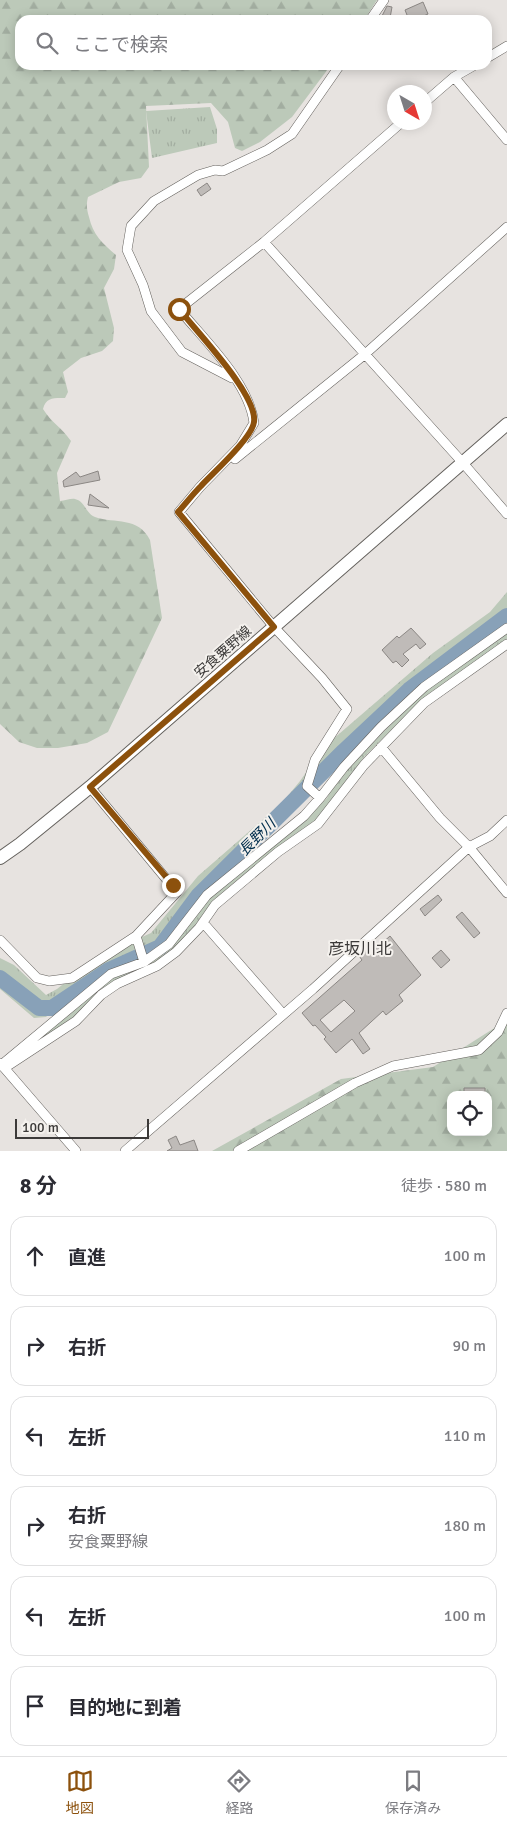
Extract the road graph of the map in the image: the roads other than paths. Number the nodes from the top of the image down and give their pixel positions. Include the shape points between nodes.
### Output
1 (384, 0) edge
2 (374, 15) edge
3 (507, 46) edge
4 (492, 55) edge
5 (337, 70) edge
6 (466, 70) edge
7 (454, 77) junction
8 (432, 96) edge
9 (393, 130) edge
10 (507, 140) edge
11 (507, 228) edge
12 (264, 242) junction
13 (364, 354) junction
14 (237, 380) junction
15 (507, 424) edge
16 (463, 463) junction
17 (200, 487) junction
18 (507, 514) edge
19 (274, 627) junction
20 (507, 628) edge
21 (507, 644) edge
22 (381, 747) junction
23 (90, 787) junction
24 (319, 797) junction
25 (507, 820) edge
26 (469, 847) junction
27 (0, 858) edge
28 (507, 893) edge
29 (206, 926) dead end
30 (136, 936) junction
31 (0, 940) edge
32 (144, 961) junction
33 (507, 1013) edge
34 (283, 1014) junction
35 (2, 1065) edge
36 (76, 1151) edge
37 (124, 1151) edge
38 (238, 1151) edge

1 - 2 street
3 - 4 street
5 - 14 street via 292,134 268,150 222,171 198,175 154,201 131,226 128,250 151,311 182,352
6 - 7 street
7 - 8 street
7 - 10 street
9 - 12 street
11 - 13 street
12 - 13 street
12 - 14 street via 179,309
13 - 16 street
13 - 17 street
14 - 17 street via 253,410 254,423 240,446
15 - 16 main road, 安食粟野線
16 - 18 street
16 - 19 main road, 安食粟野線
17 - 19 street via 178,512
19 - 23 main road, 安食粟野線
19 - 24 street via 347,709 315,760 307,786
20 - 24 street via 424,687 381,726
21 - 22 street via 424,703
22 - 26 street via 440,818
22 - 35 street via 318,824 278,852 215,905 176,952 157,966 117,984 101,995 76,1021
23 - 27 main road, 安食粟野線
23 - 30 street via 177,892
24 - 32 street via 304,816 208,895 169,944
25 - 26 street via 490,836
26 - 28 street
26 - 34 street
29 - 34 street
30 - 31 street via 72,978 49,982 36,978
30 - 32 street
32 - 35 street via 111,974
33 - 38 street via 498,1032 479,1050 393,1066 355,1083
34 - 37 street
35 - 36 street

